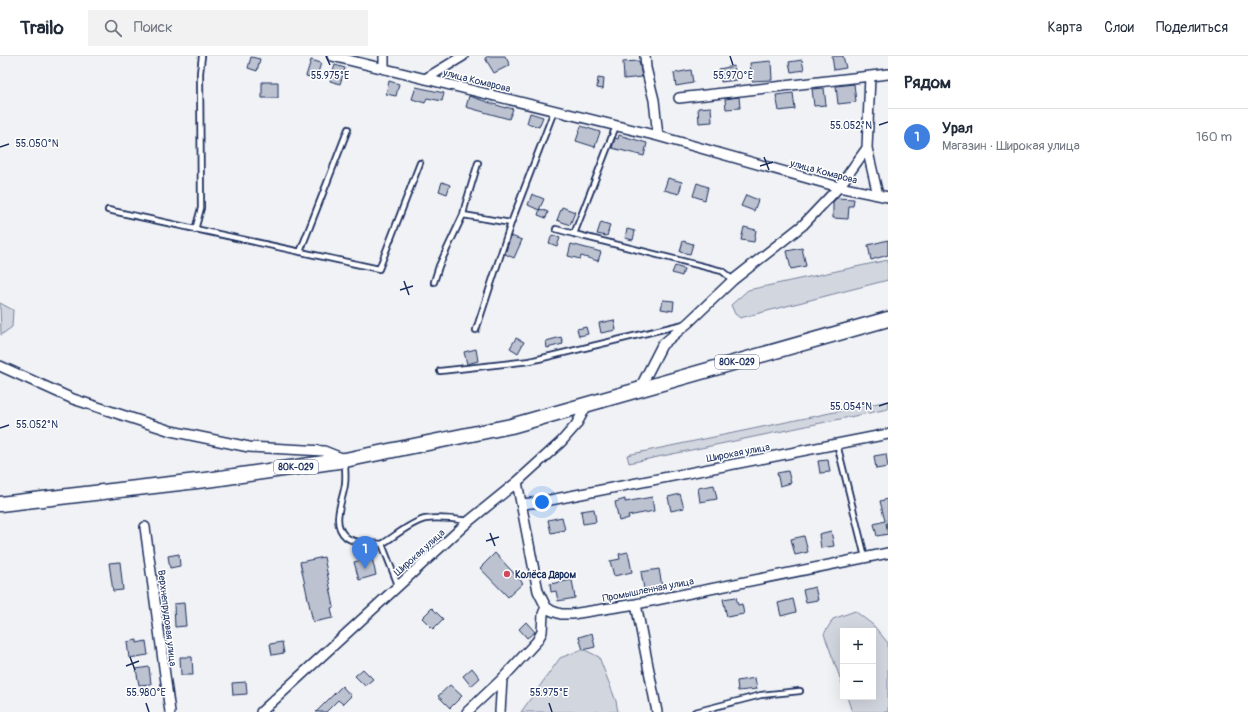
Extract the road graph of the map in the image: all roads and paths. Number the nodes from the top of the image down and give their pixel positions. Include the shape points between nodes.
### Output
1 (202, 56) edge
2 (332, 56) edge
3 (384, 56) edge
4 (464, 56) edge
5 (645, 56) edge
6 (384, 69) junction
7 (888, 74) edge
8 (870, 76) junction
9 (425, 79) junction
10 (679, 98) dead end
11 (554, 110) junction
12 (616, 126) junction
13 (348, 129) dead end
14 (658, 136) junction
15 (867, 148) junction
16 (420, 163) dead end
17 (478, 163) dead end
18 (839, 187) junction
19 (878, 196) junction
20 (888, 197) edge
21 (108, 210) dead end
22 (463, 215) junction
23 (511, 223) junction
24 (556, 228) dead end
25 (195, 230) junction
26 (574, 234) junction
27 (300, 252) junction
28 (732, 280) junction
29 (434, 282) dead end
30 (888, 319) edge
31 (689, 322) junction
32 (476, 330) dead end
33 (0, 366) edge
34 (440, 371) dead end
35 (639, 390) junction
36 (587, 405) junction
37 (888, 434) edge
38 (837, 444) junction
39 (345, 460) junction
40 (517, 482) junction
41 (0, 504) edge
42 (522, 504) junction
43 (469, 521) junction
44 (146, 526) dead end
45 (382, 544) junction
46 (888, 553) edge
47 (865, 557) junction
48 (398, 585) junction
49 (636, 604) junction
50 (546, 607) junction
51 (502, 679) junction
52 (800, 691) dead end
53 (170, 712) edge
54 (261, 712) edge
55 (467, 712) edge
56 (500, 712) edge
57 (657, 712) edge
58 (695, 712) edge

1 - 25 lane via 201,208
2 - 6 street, улица Комарова
3 - 6 street
4 - 9 street
5 - 14 street
6 - 9 street, улица Комарова
7 - 8 street
8 - 10 street
8 - 15 street
9 - 11 street, улица Комарова
11 - 12 street, улица Комарова
11 - 23 lane
12 - 14 street, улица Комарова
12 - 26 lane
13 - 27 lane
14 - 18 street, улица Комарова
15 - 18 street
15 - 19 street
16 - 27 lane via 378,269
17 - 22 lane
18 - 19 street, улица Комарова
18 - 28 street via 803,226
19 - 20 street, улица Комарова
21 - 25 lane
22 - 23 lane
22 - 29 lane
23 - 32 lane
24 - 26 lane
25 - 27 lane
26 - 28 lane via 722,271
28 - 31 street
30 - 35 main road, 80К-029
31 - 34 lane via 530,361
31 - 35 street via 662,345
33 - 39 street via 73,398 171,431 249,447 324,451
35 - 36 main road, 80К-029
36 - 39 main road, 80К-029 via 511,426
36 - 40 street, Широкая улица via 576,424 560,442
37 - 38 street, Широкая улица
38 - 42 street, Широкая улица
38 - 47 lane
39 - 41 main road, 80К-029 via 214,479
39 - 45 lane via 345,484 338,512 341,530 346,537 356,542
40 - 42 street
40 - 43 street, Широкая улица
42 - 50 street via 538,591
43 - 45 lane via 451,518 424,520
43 - 48 street, Широкая улица
44 - 53 street, Верхнепрудовая улица
45 - 48 lane
46 - 47 street, Промышленная улица
47 - 49 street, Промышленная улица
48 - 54 street, Широкая улица
49 - 50 street, Промышленная улица via 572,614 552,612
49 - 57 street
50 - 51 street via 542,632 537,641
51 - 55 street
51 - 56 street
52 - 58 lane via 761,695

